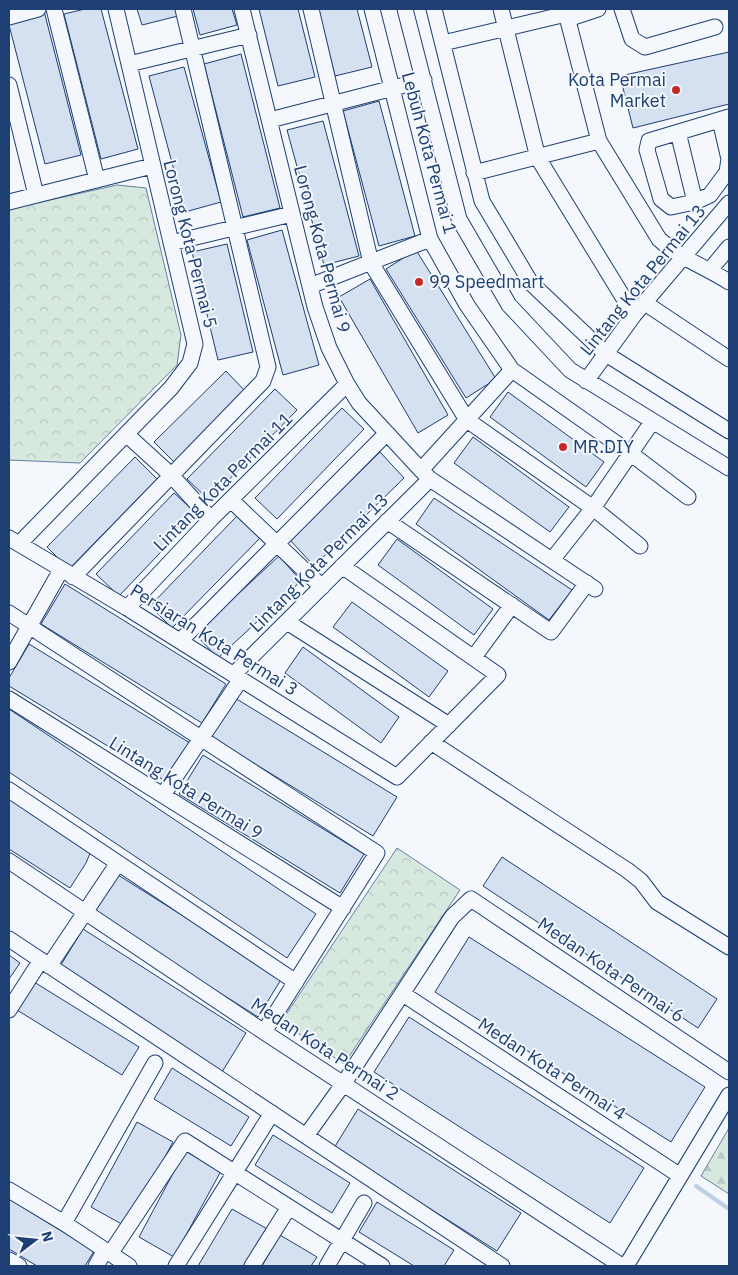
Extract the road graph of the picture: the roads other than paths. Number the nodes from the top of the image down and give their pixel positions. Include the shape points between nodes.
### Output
1 (38, 9) edge
2 (54, 9) edge
3 (116, 9) edge
4 (183, 9) edge
5 (242, 9) edge
6 (310, 9) edge
7 (372, 9) edge
8 (406, 9) edge
9 (434, 9) edge
10 (501, 9) edge
11 (598, 9) edge
12 (622, 9) edge
13 (567, 14) edge
14 (9, 17) edge
15 (715, 27) dead end
16 (506, 28) junction
17 (249, 35) junction
18 (443, 43) junction
19 (193, 48) junction
20 (129, 64) junction
21 (424, 80) junction
22 (9, 85) edge
23 (391, 88) junction
24 (333, 103) junction
25 (725, 118) edge
26 (270, 120) junction
27 (678, 132) junction
28 (464, 134) junction
29 (15, 138) edge
30 (599, 141) junction
31 (440, 142) junction
32 (538, 158) junction
33 (152, 166) junction
34 (474, 174) junction
35 (97, 180) junction
36 (36, 195) junction
37 (9, 202) edge
38 (695, 202) junction
39 (729, 203) edge
40 (292, 214) junction
41 (236, 227) junction
42 (430, 239) junction
43 (171, 244) junction
44 (729, 247) edge
45 (683, 256) junction
46 (371, 263) junction
47 (710, 270) junction
48 (729, 282) edge
49 (310, 286) junction
50 (644, 303) junction
51 (634, 315) junction
52 (606, 354) junction
53 (729, 359) edge
54 (512, 370) junction
55 (586, 381) junction
56 (347, 384) junction
57 (467, 420) junction
58 (652, 422) junction
59 (729, 431) edge
60 (387, 433) junction
61 (126, 434) junction
62 (630, 454) junction
63 (729, 468) edge
64 (426, 474) junction
65 (171, 475) junction
66 (688, 497) dead end
67 (231, 500) junction
68 (593, 508) junction
69 (212, 519) junction
70 (387, 521) junction
71 (14, 541) edge
72 (276, 543) junction
73 (640, 546) dead end
74 (552, 560) junction
75 (342, 566) junction
76 (67, 573) junction
77 (322, 587) junction
78 (512, 605) junction
79 (127, 608) junction
80 (9, 614) edge
81 (287, 622) junction
82 (29, 626) junction
83 (180, 641) junction
84 (474, 657) junction
85 (9, 662) edge
86 (238, 677) junction
87 (9, 699) edge
88 (449, 725) junction
89 (201, 739) junction
90 (431, 742) junction
91 (9, 790) edge
92 (163, 795) junction
93 (9, 861) edge
94 (118, 863) junction
95 (342, 908) junction
96 (84, 912) junction
97 (9, 939) edge
98 (729, 947) edge
99 (45, 963) junction
100 (296, 982) junction
101 (403, 994) junction
102 (9, 1010) edge
103 (264, 1032) junction
104 (155, 1063) dead end
105 (729, 1072) edge
106 (344, 1083) junction
107 (729, 1095) edge
108 (272, 1113) junction
109 (306, 1136) junction
110 (236, 1174) junction
111 (679, 1175) junction
112 (9, 1190) edge
113 (364, 1203) dead end
114 (289, 1207) junction
115 (64, 1223) junction
116 (342, 1241) junction
117 (107, 1252) junction
118 (9, 1260) edge
119 (19, 1266) edge
120 (96, 1266) edge
121 (129, 1266) edge
122 (176, 1266) edge
123 (252, 1266) edge
124 (327, 1266) edge
125 (382, 1266) edge
126 (502, 1266) edge
127 (624, 1266) edge

1 - 14 street
2 - 35 street
3 - 20 street, Lorong Kota Permai 5
4 - 19 street
5 - 17 street, Lorong Kota Permai 9
6 - 24 street
7 - 23 street, Lebuh Kota Permai 1
8 - 21 street, Lebuh Kota Permai 1
9 - 18 street
10 - 16 street
11 - 13 street
12 - 15 street via 632,39 645,47
13 - 16 street
13 - 30 street
16 - 18 street
16 - 32 street
17 - 19 street
17 - 26 street, Lorong Kota Permai 9
18 - 28 street
19 - 20 street
19 - 41 street
20 - 33 street, Lorong Kota Permai 5
21 - 23 street
21 - 31 street, Lebuh Kota Permai 1
22 - 29 street
23 - 24 street
23 - 42 street, Lebuh Kota Permai 1
24 - 26 street
24 - 46 street
25 - 27 street
25 - 38 street via 727,172 710,195
26 - 40 street, Lorong Kota Permai 9
27 - 38 street
27 - 38 street via 650,141 647,150 661,199 671,207
28 - 31 street
28 - 34 street
29 - 36 street
30 - 32 street
30 - 45 street via 659,239
31 - 55 street, Lebuh Kota Permai 1 via 459,219 509,305 570,370
32 - 34 street
32 - 51 street
33 - 35 street
33 - 43 street, Lorong Kota Permai 5
34 - 52 street via 482,201 531,284
35 - 36 street
36 - 37 street
39 - 45 street, Lintang Kota Permai 13
40 - 41 street
40 - 49 street, Lorong Kota Permai 9
41 - 43 street
41 - 65 street via 268,367 263,381
42 - 46 street
42 - 54 street, Lebuh Kota Permai 1 via 467,305
43 - 61 street, Lorong Kota Permai 5 via 195,344 190,363 171,388
44 - 47 street
45 - 47 street
45 - 50 street, Lintang Kota Permai 13
46 - 49 street
46 - 57 street
47 - 48 street
49 - 56 street, Lorong Kota Permai 9 via 329,348
50 - 51 street, Lintang Kota Permai 13
50 - 53 street
51 - 52 street, Lintang Kota Permai 13
52 - 55 street, Lintang Kota Permai 13
52 - 59 street
54 - 57 street, Lintang Kota Permai 13
54 - 62 street, Lebuh Kota Permai 1
55 - 58 street, Lebuh Kota Permai 1
56 - 60 street, Lorong Kota Permai 9
56 - 67 street, Lintang Kota Permai 11
57 - 64 street, Lintang Kota Permai 13
57 - 68 street
58 - 62 street
58 - 63 street, Lebuh Kota Permai 1
60 - 64 street, Lorong Kota Permai 9
60 - 72 street
61 - 65 street
61 - 71 street, Lorong Kota Permai 5
62 - 66 street, Lebuh Kota Permai 1
62 - 68 street
64 - 70 street, Lintang Kota Permai 13
64 - 74 street, Lorong Kota Permai 9
65 - 69 street
65 - 76 street
67 - 69 street, Lintang Kota Permai 11
67 - 72 street
68 - 73 street
68 - 74 street
69 - 79 street, Lintang Kota Permai 11
70 - 75 street, Lintang Kota Permai 13
70 - 78 street
71 - 76 street, Persiaran Kota Permai 3
72 - 77 street
72 - 83 street
74 - 78 street, Lorong Kota Permai 9 via 591,586 551,632
75 - 77 street, Lintang Kota Permai 13
75 - 84 street
76 - 79 street, Persiaran Kota Permai 3
76 - 82 street
77 - 81 street, Lintang Kota Permai 13
78 - 84 street
79 - 83 street, Persiaran Kota Permai 3
80 - 82 street
81 - 86 street, Lintang Kota Permai 13
81 - 88 street
82 - 85 street
82 - 89 street
83 - 86 street, Persiaran Kota Permai 3
84 - 88 street via 498,675
86 - 89 street, Lintang Kota Permai 13
86 - 90 street, Persiaran Kota Permai 3 via 397,777
87 - 92 street, Lintang Kota Permai 9
88 - 90 street
89 - 92 street, Lintang Kota Permai 13
89 - 95 street via 377,853
90 - 98 street via 627,870 641,881 657,902
91 - 94 street
92 - 95 street, Lintang Kota Permai 9
93 - 96 street, Medan Kota Permai 2
94 - 96 street
94 - 100 street
95 - 100 street
96 - 99 street
96 - 103 street, Medan Kota Permai 2
97 - 99 street
99 - 102 street
99 - 108 street
100 - 103 street
101 - 105 street, Medan Kota Permai 6 via 452,917 472,899
101 - 106 street
101 - 111 street, Medan Kota Permai 4
103 - 106 street, Medan Kota Permai 2
104 - 115 street
106 - 109 street
106 - 127 street, Medan Kota Permai 2
107 - 111 street
108 - 109 street
108 - 110 street
109 - 126 street
110 - 114 street
110 - 117 street via 185,1141
110 - 122 street
111 - 127 street
112 - 115 street
113 - 116 street
114 - 116 street
114 - 123 street
115 - 117 street
116 - 124 street
116 - 125 street
117 - 120 street
117 - 121 street
118 - 119 street

